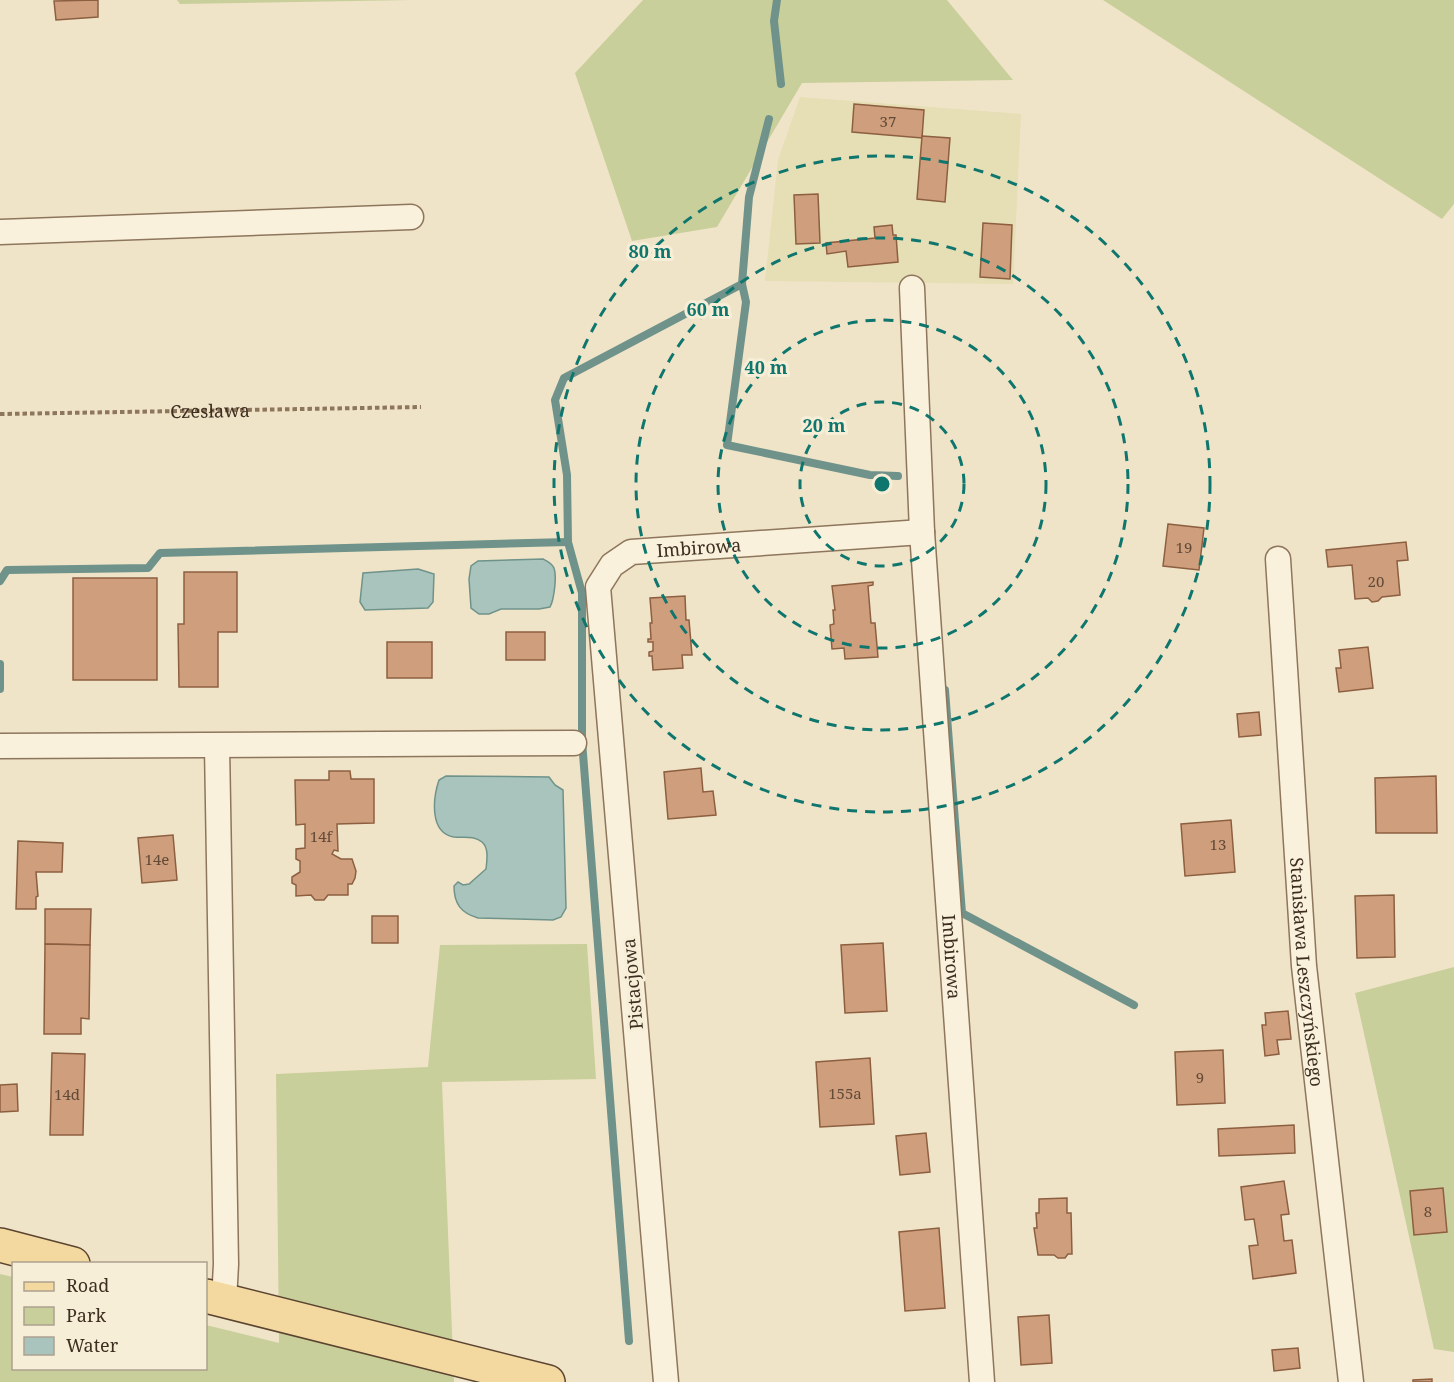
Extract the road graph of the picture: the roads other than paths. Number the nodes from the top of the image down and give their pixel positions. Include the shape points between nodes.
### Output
1 (411, 217) dead end
2 (0, 232) edge
3 (912, 288) dead end
4 (922, 532) junction
5 (1278, 559) dead end
6 (598, 587) joint
7 (574, 743) dead end
8 (0, 746) edge
9 (217, 746) junction
10 (0, 1245) edge
11 (69, 1262) edge
12 (215, 1299) edge
13 (548, 1382) edge
14 (666, 1382) edge
15 (982, 1382) edge
16 (1351, 1382) edge

1 - 2 street
3 - 4 street, Imbirowa
4 - 6 street, Imbirowa via 631,552 612,566
4 - 15 street, Imbirowa
5 - 16 street, Stanisława Leszczyńskiego via 1304,966
6 - 14 street, Pistacjowa
7 - 9 street
8 - 9 street
9 - 12 street via 226,1252
10 - 11 main road
12 - 13 main road

